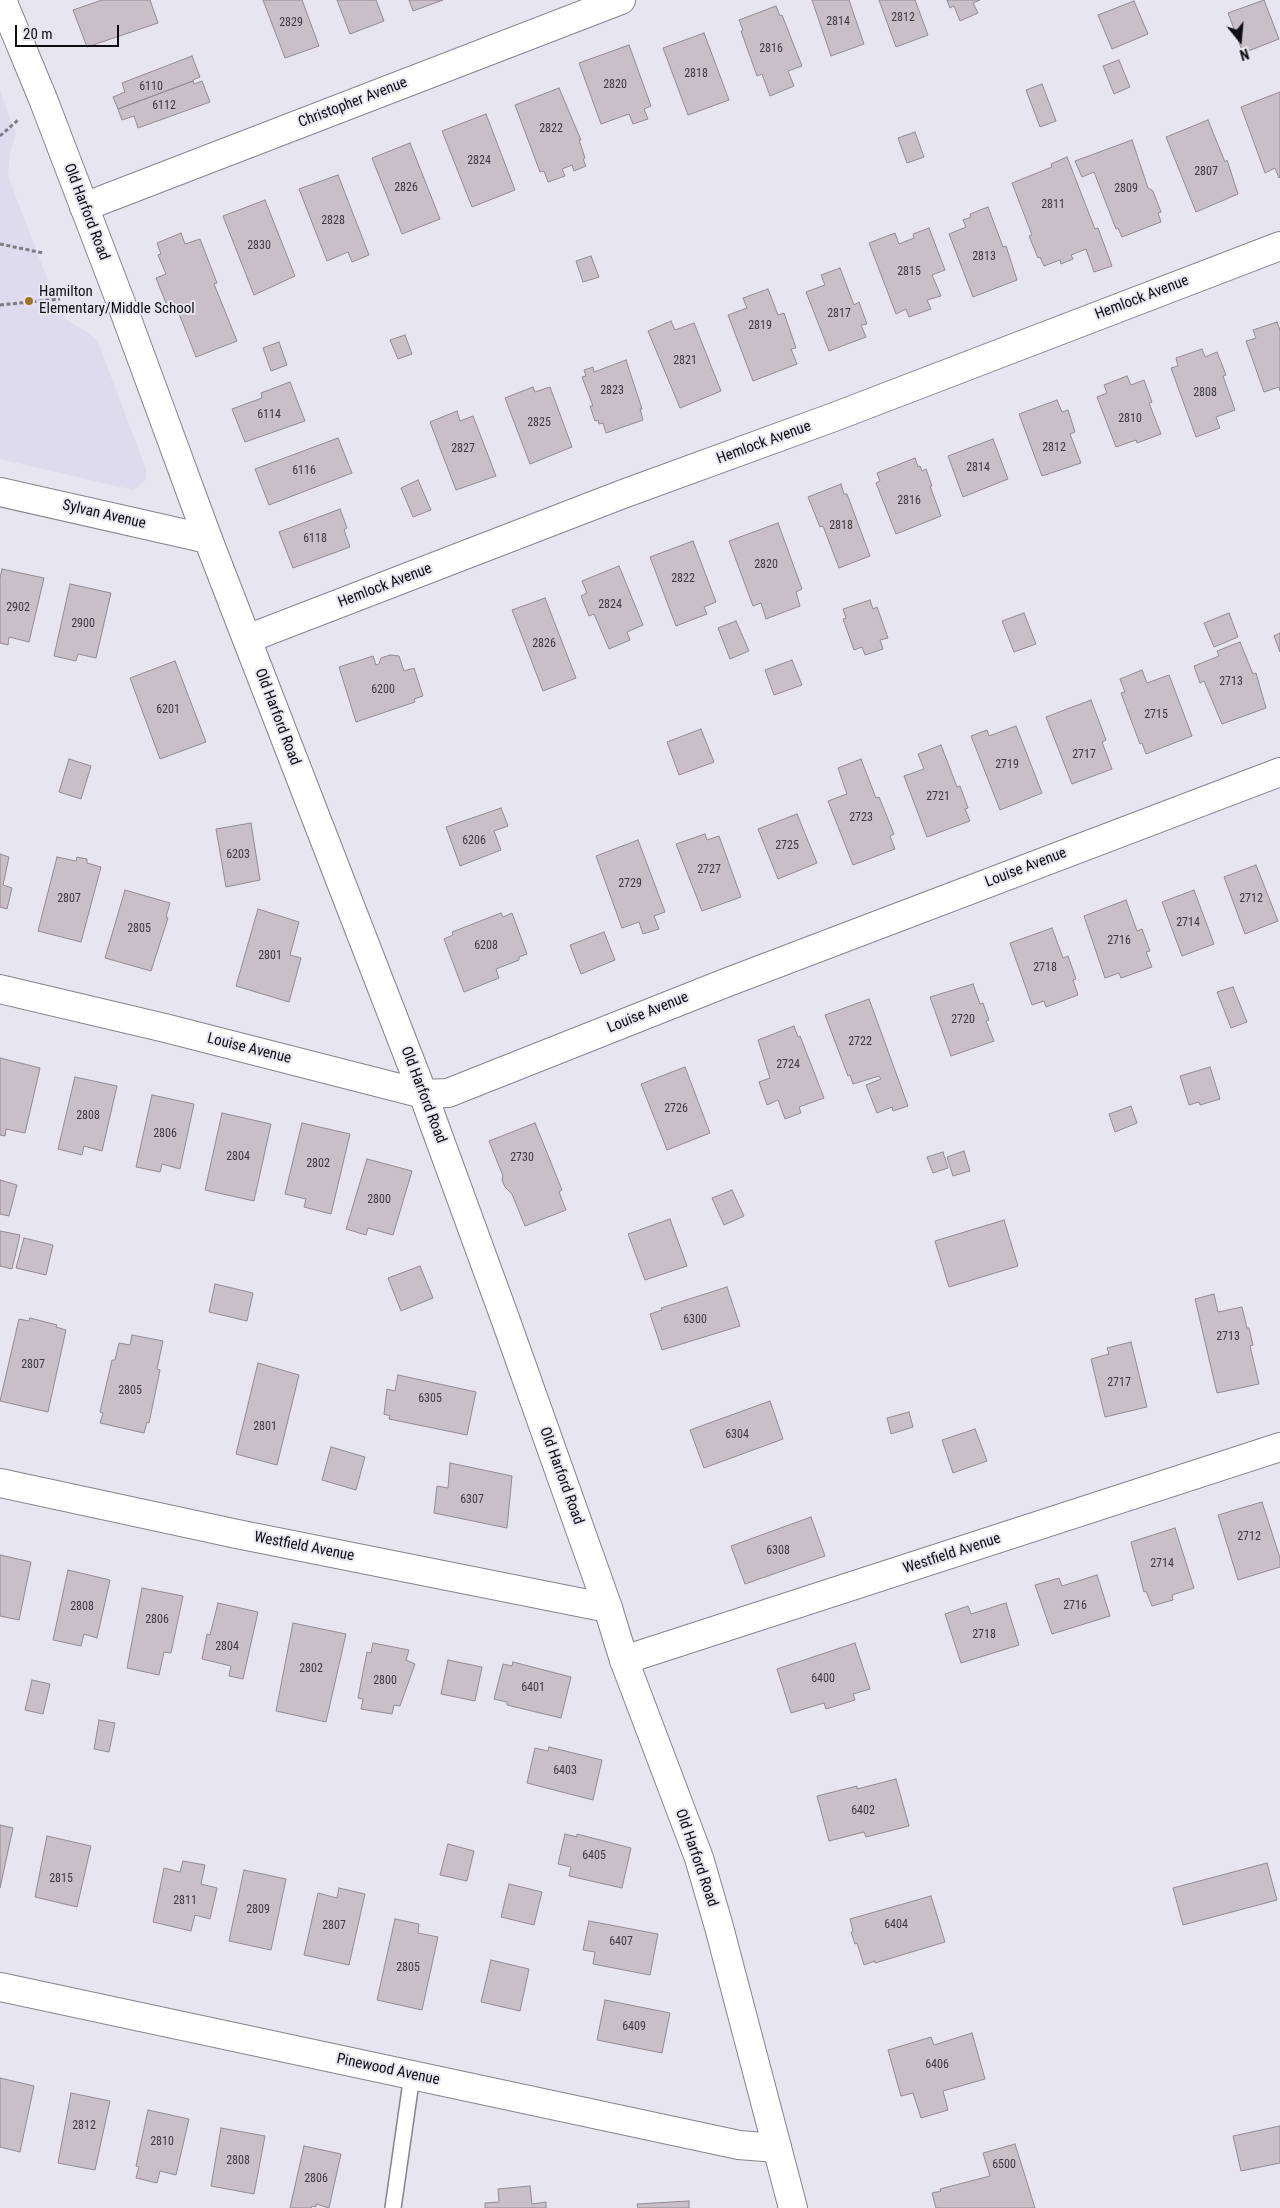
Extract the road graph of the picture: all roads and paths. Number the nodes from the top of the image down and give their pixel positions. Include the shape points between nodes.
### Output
1 (621, 0) edge
2 (2, 3) edge
3 (20, 119) dead end
4 (0, 136) edge
5 (84, 207) junction
6 (0, 244) edge
7 (1280, 246) edge
8 (43, 253) dead end
9 (60, 299) dead end
10 (0, 305) edge
11 (0, 492) edge
12 (208, 539) junction
13 (247, 639) junction
14 (1280, 772) edge
15 (0, 990) edge
16 (423, 1094) junction
17 (1280, 1447) edge
18 (0, 1483) edge
19 (608, 1608) junction
20 (624, 1660) junction
21 (0, 1987) edge
22 (412, 2076) junction
23 (777, 2148) junction
24 (393, 2208) edge
25 (793, 2208) edge

1 - 5 street, Christopher Avenue
2 - 5 street, Old Harford Road
3 - 4 path
5 - 12 street, Old Harford Road
6 - 8 path
7 - 13 street, Hemlock Avenue
9 - 10 path
11 - 12 street, Sylvan Avenue
12 - 13 street, Old Harford Road
13 - 16 street, Old Harford Road
14 - 16 street, Louise Avenue via 728,982 448,1093
15 - 16 street, Louise Avenue via 166,1028
16 - 19 street, Old Harford Road
17 - 20 street, Westfield Avenue
18 - 19 street, Westfield Avenue
19 - 20 street, Old Harford Road
20 - 23 street, Old Harford Road via 699,1858
21 - 22 street, Pinewood Avenue
22 - 23 street, Pinewood Avenue via 739,2145
22 - 24 lane
23 - 25 street, Old Harford Road

